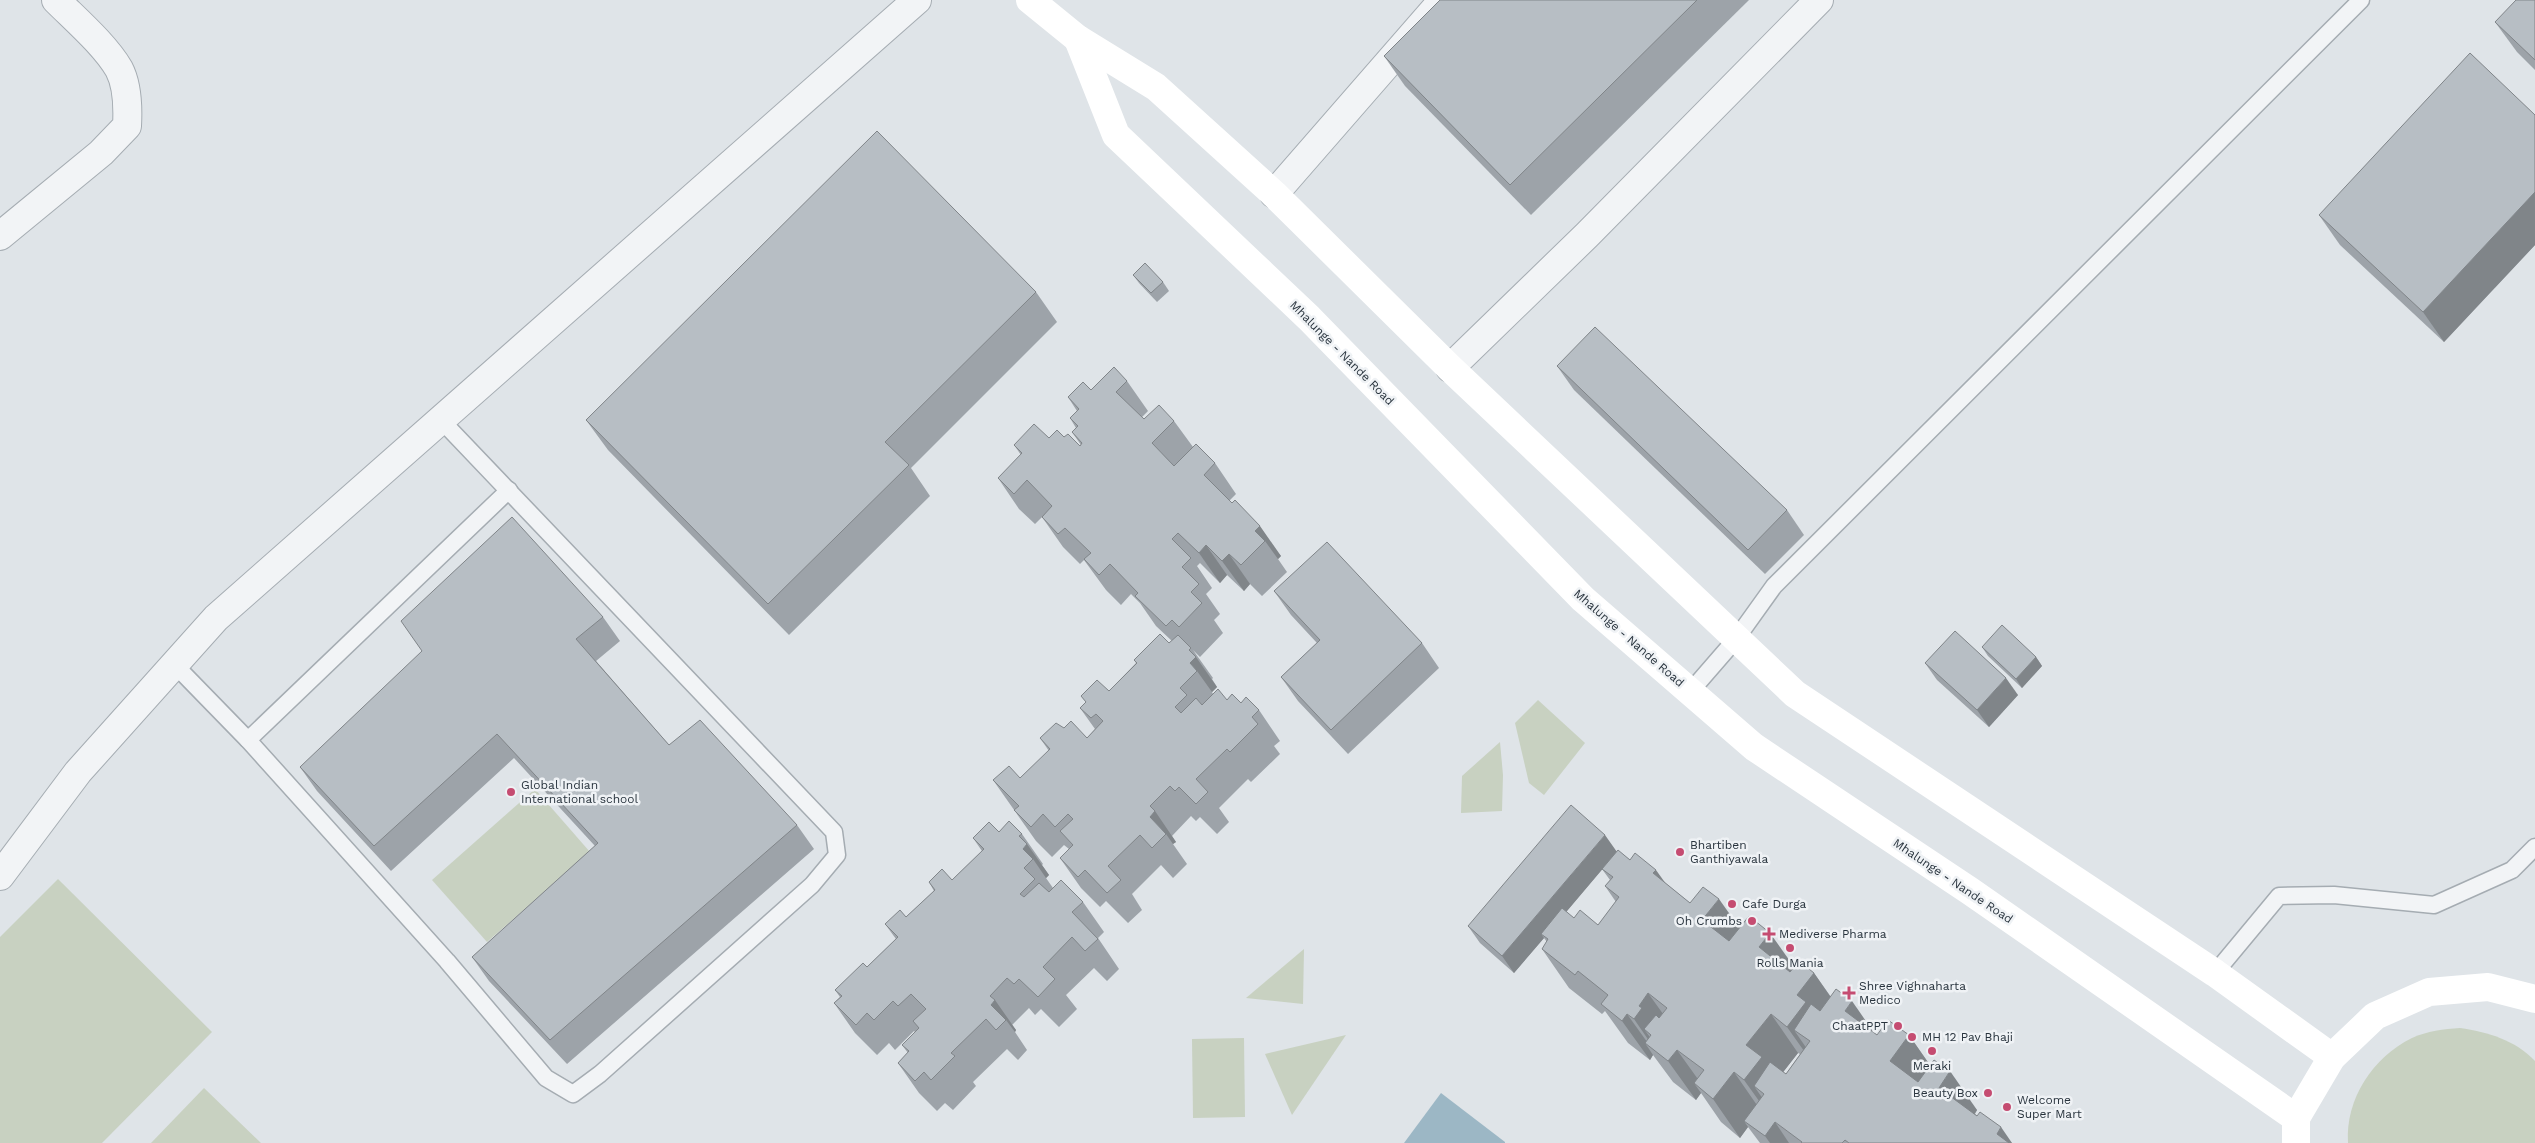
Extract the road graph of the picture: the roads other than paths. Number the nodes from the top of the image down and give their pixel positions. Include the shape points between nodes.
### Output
1 (56, 0) edge
2 (917, 0) edge
3 (1030, 0) edge
4 (1443, 0) edge
5 (1819, 0) edge
6 (2361, 0) edge
7 (1078, 39) junction
8 (1274, 194) junction
9 (0, 236) edge
10 (1450, 368) junction
11 (441, 420) junction
12 (509, 490) junction
13 (1736, 639) junction
14 (173, 663) junction
15 (1690, 692) junction
16 (248, 740) junction
17 (2535, 847) edge
18 (0, 876) edge
19 (2215, 974) junction
20 (2535, 999) edge
21 (2332, 1057) junction
22 (2296, 1130) edge

1 - 9 street via 94,38 119,70 128,101 127,126 101,153
2 - 11 street
3 - 7 main road, Mhalunge - Nande Road
4 - 8 street
5 - 10 street via 1580,242
6 - 13 lane via 1774,586
7 - 8 main road, Mhalunge - Nande Road via 1156,87
7 - 15 main road, Mhalunge - Nande Road via 1116,135 1309,318 1583,600
8 - 10 main road, Mhalunge - Nande Road
10 - 13 main road, Mhalunge - Nande Road
11 - 12 lane
11 - 14 street via 216,618
12 - 16 lane
12 - 16 lane via 834,832 837,855 812,885 600,1074 573,1094 546,1078 447,961
13 - 15 lane
13 - 19 main road, Mhalunge - Nande Road via 1795,694
14 - 16 lane
14 - 18 street via 78,772
15 - 22 main road, Mhalunge - Nande Road via 1754,747 1970,891
17 - 19 lane via 2512,870 2434,905 2334,895 2279,896
19 - 21 main road, Mhalunge - Nande Road
20 - 21 main road via 2488,987 2429,992 2375,1016
21 - 22 main road

